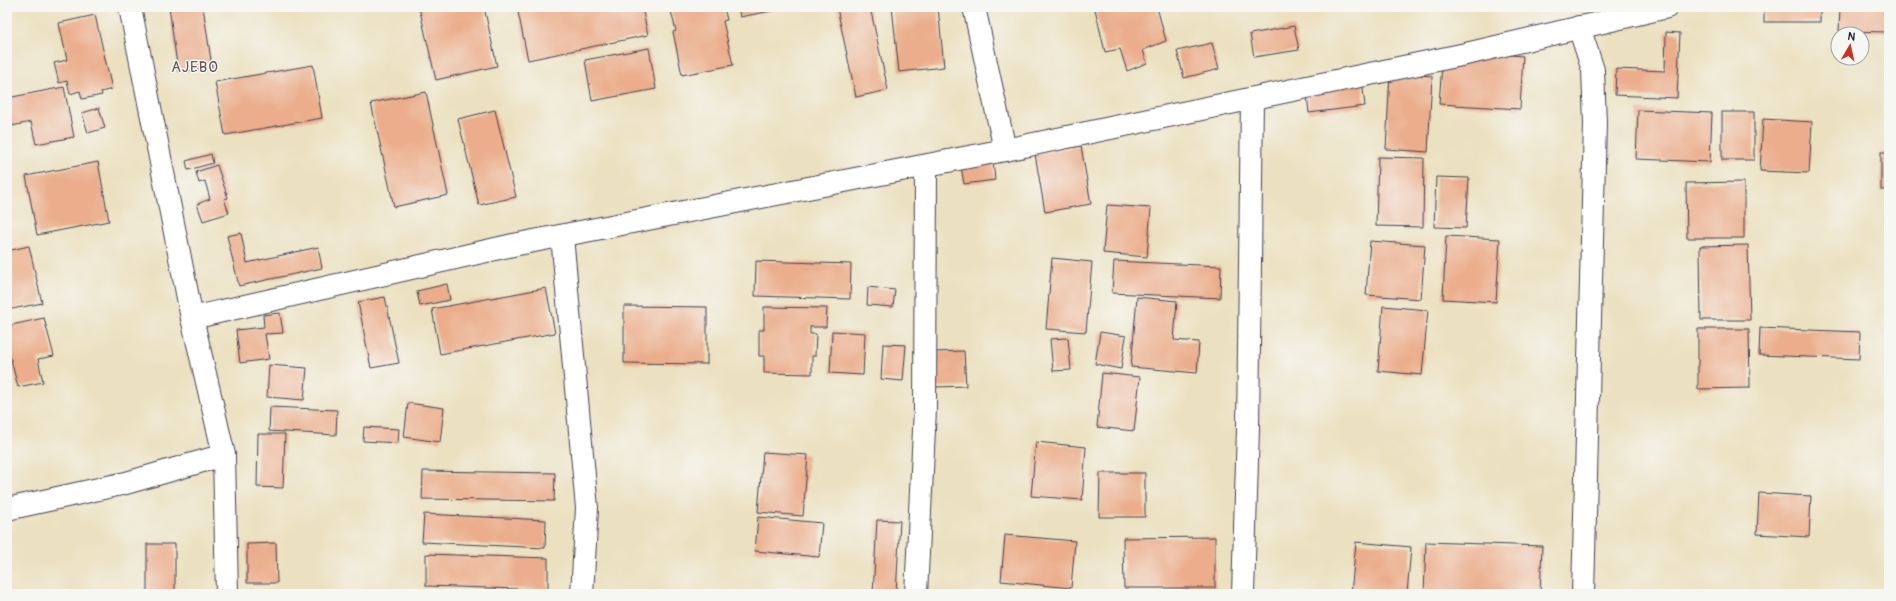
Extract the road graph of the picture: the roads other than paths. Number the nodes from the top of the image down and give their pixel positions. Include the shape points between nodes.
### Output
1 (130, 7) edge
2 (974, 7) edge
3 (1667, 7) edge
4 (1579, 28) junction
5 (1252, 99) junction
6 (1005, 150) junction
7 (926, 166) junction
8 (562, 236) junction
9 (192, 318) junction
10 (224, 455) junction
11 (7, 508) edge
12 (227, 594) edge
13 (582, 594) edge
14 (916, 594) edge
15 (1243, 594) edge
16 (1583, 594) edge

1 - 9 street
2 - 6 street
3 - 4 street
4 - 5 street
4 - 16 street via 1593,70 1595,123
5 - 6 street
5 - 15 street
6 - 7 street
7 - 8 street
7 - 14 street via 925,409
8 - 9 street
8 - 13 street via 587,508
9 - 10 street
10 - 11 street via 126,483
10 - 12 street

